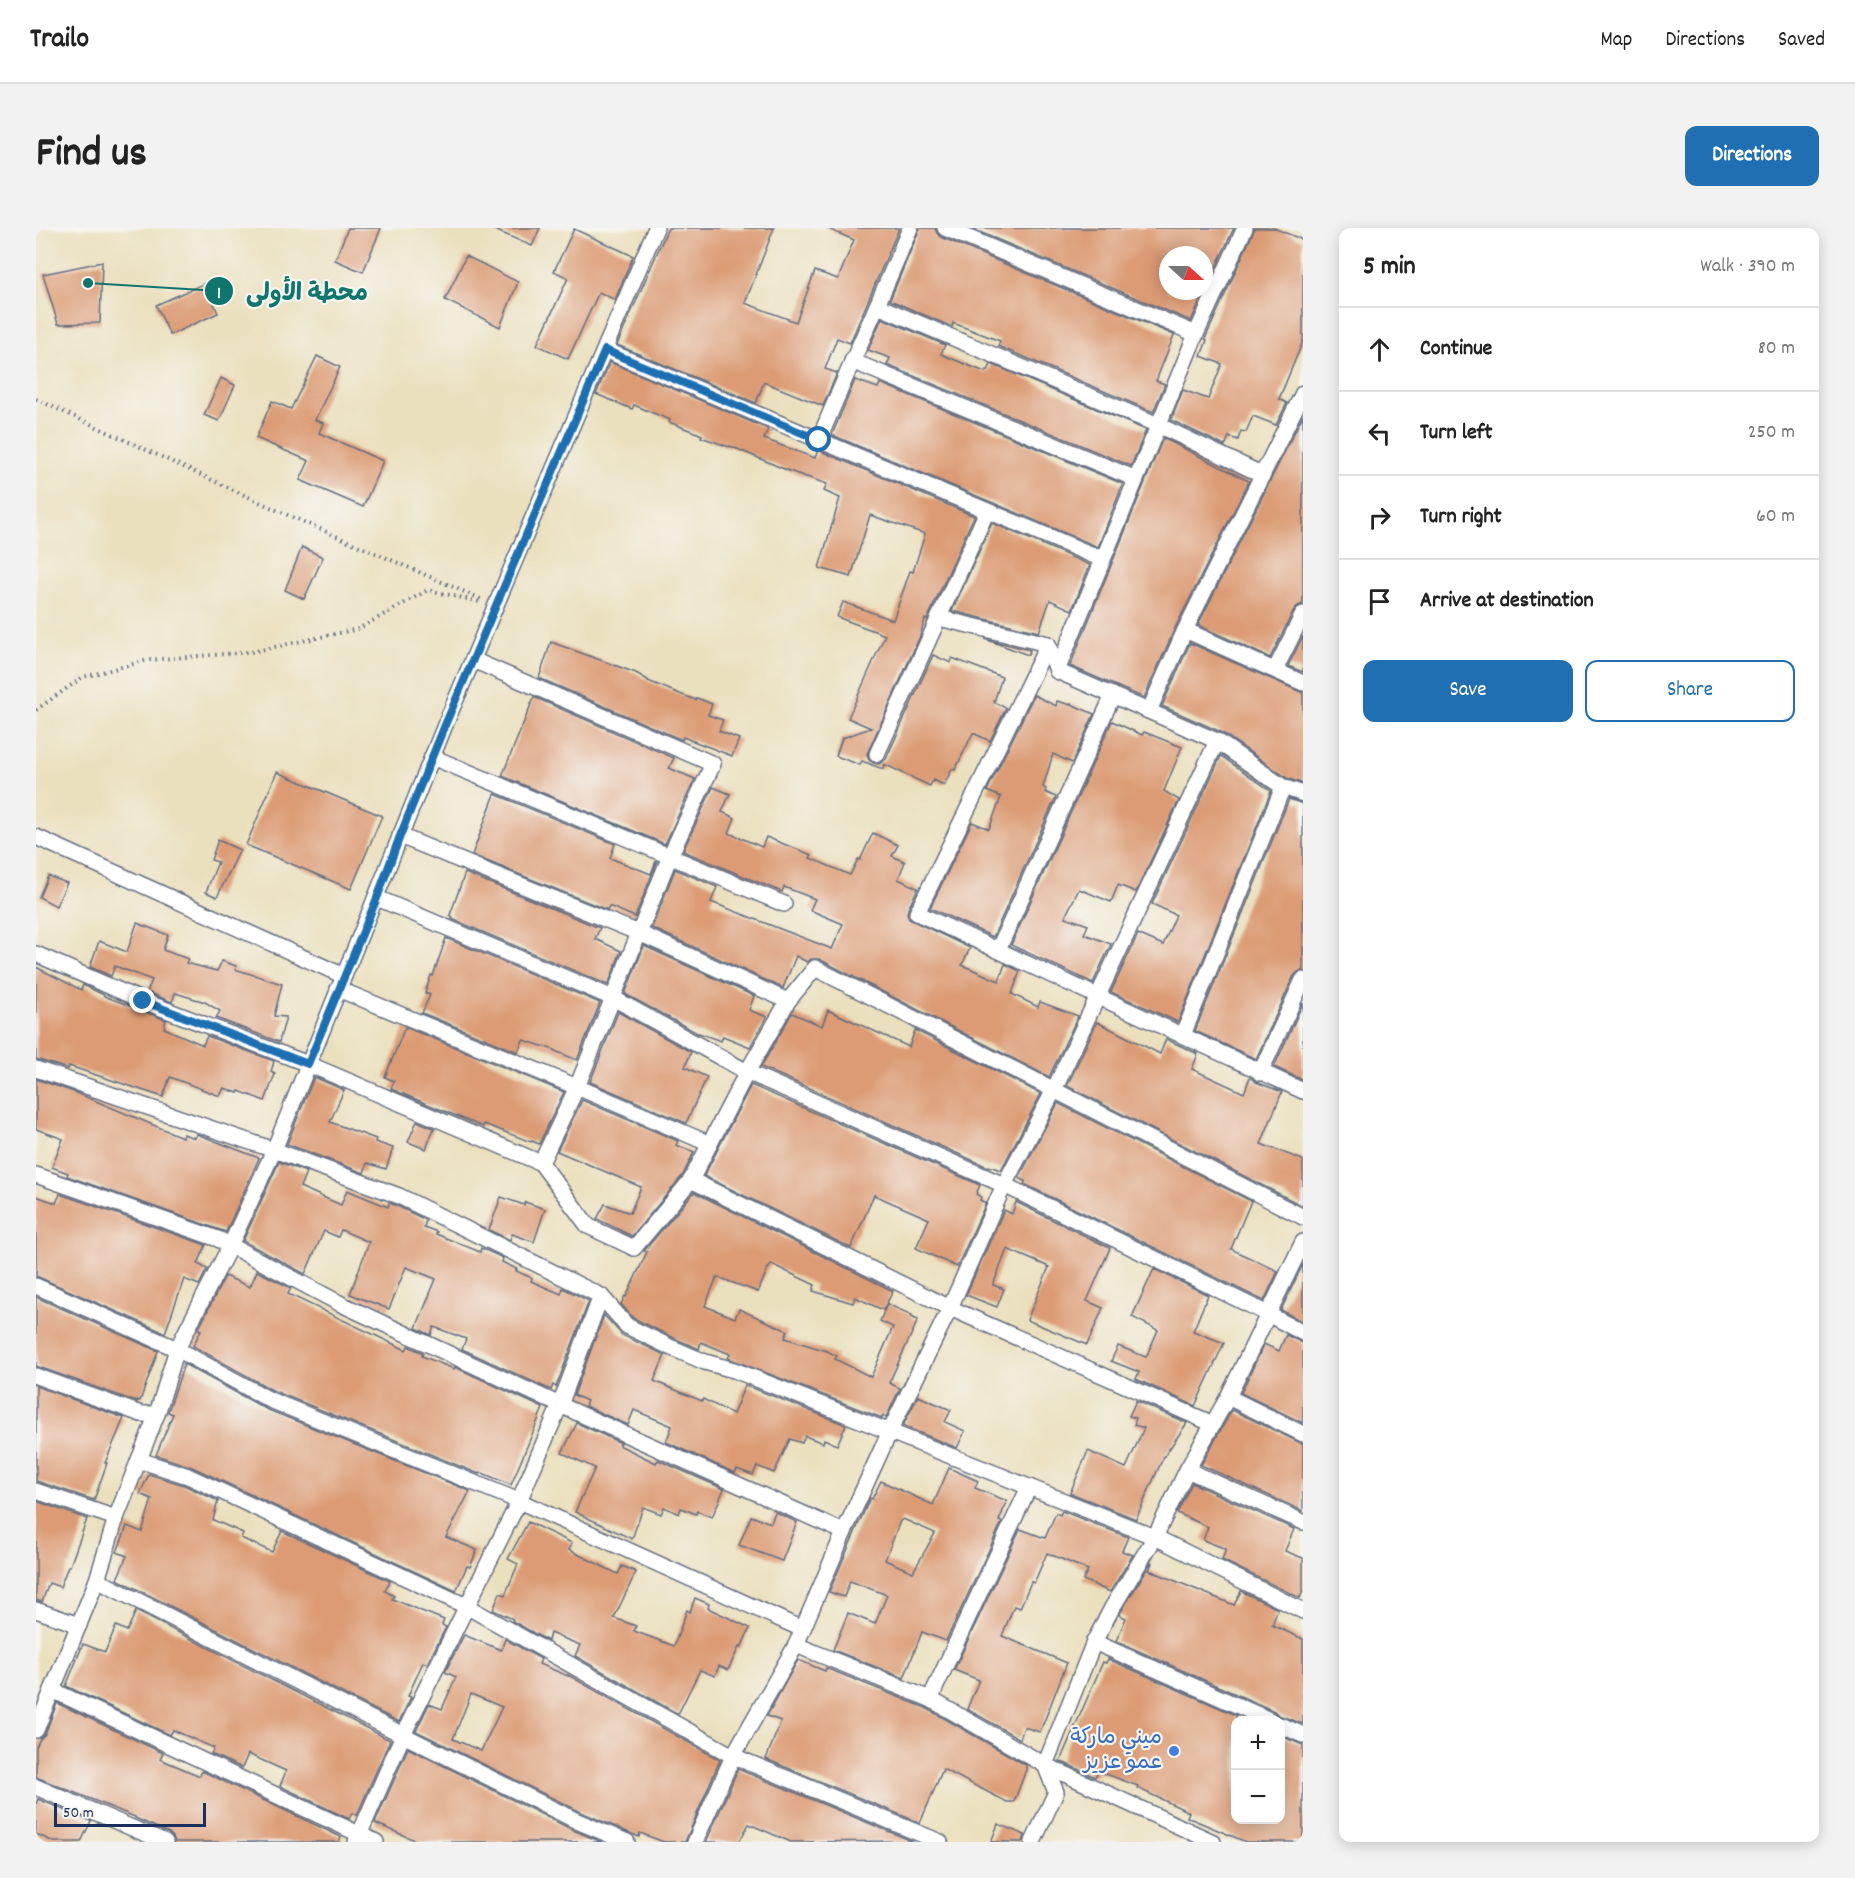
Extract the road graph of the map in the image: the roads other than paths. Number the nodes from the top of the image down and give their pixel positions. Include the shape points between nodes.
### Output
1 (656, 228) edge
2 (910, 228) edge
3 (945, 228) edge
4 (1245, 228) edge
5 (878, 306) junction
6 (1196, 334) junction
7 (605, 350) junction
8 (852, 361) junction
9 (1301, 401) edge
10 (1158, 425) junction
11 (819, 440) junction
12 (1263, 475) junction
13 (1136, 479) junction
14 (987, 511) junction
15 (1102, 559) junction
16 (1303, 614) edge
17 (939, 618) junction
18 (1185, 630) junction
19 (1048, 644) junction
20 (473, 660) junction
21 (1275, 670) junction
22 (1057, 671) junction
23 (1303, 683) edge
24 (1113, 695) junction
25 (1149, 711) junction
26 (1217, 741) junction
27 (876, 754) dead end
28 (432, 757) junction
29 (1283, 787) junction
30 (1303, 794) edge
31 (400, 836) junction
32 (36, 837) edge
33 (670, 856) junction
34 (377, 898) junction
35 (784, 904) dead end
36 (639, 933) junction
37 (998, 950) junction
38 (36, 954) edge
39 (1303, 980) edge
40 (341, 983) junction
41 (1099, 996) junction
42 (613, 998) junction
43 (788, 1001) junction
44 (1184, 1035) junction
45 (308, 1064) junction
46 (36, 1070) edge
47 (747, 1072) junction
48 (1260, 1073) junction
49 (577, 1086) junction
50 (1054, 1090) junction
51 (1303, 1091) edge
52 (710, 1144) junction
53 (274, 1150) junction
54 (541, 1163) junction
55 (36, 1175) edge
56 (691, 1180) junction
57 (1004, 1185) junction
58 (1303, 1217) edge
59 (1303, 1242) edge
60 (230, 1246) junction
61 (36, 1286) edge
62 (601, 1296) junction
63 (950, 1308) junction
64 (1268, 1314) junction
65 (1303, 1333) edge
66 (177, 1349) junction
67 (36, 1376) edge
68 (1228, 1397) junction
69 (560, 1405) junction
70 (157, 1414) junction
71 (1213, 1424) junction
72 (890, 1431) junction
73 (1303, 1434) edge
74 (139, 1460) junction
75 (1187, 1470) junction
76 (1029, 1487) junction
77 (36, 1491) edge
78 (519, 1501) junction
79 (116, 1518) junction
80 (1303, 1522) edge
81 (844, 1532) junction
82 (1155, 1537) junction
83 (97, 1580) junction
84 (466, 1606) junction
85 (36, 1610) edge
86 (1303, 1611) edge
87 (79, 1625) junction
88 (802, 1629) junction
89 (1094, 1642) junction
90 (796, 1645) junction
91 (52, 1690) junction
92 (930, 1699) junction
93 (1261, 1716) edge
94 (1285, 1727) edge
95 (36, 1730) edge
96 (403, 1735) junction
97 (1303, 1735) edge
98 (733, 1756) junction
99 (1046, 1765) junction
100 (36, 1787) edge
101 (358, 1838) edge
102 (165, 1842) edge
103 (376, 1842) edge
104 (627, 1842) edge
105 (696, 1842) edge
106 (940, 1842) edge
107 (1033, 1842) edge
108 (1213, 1842) edge

1 - 7 street
2 - 5 street
3 - 6 street
4 - 6 street
5 - 8 street
5 - 10 street
6 - 10 street
7 - 11 street
7 - 20 street
8 - 11 street
8 - 13 street
9 - 12 street
10 - 12 street
10 - 13 street
11 - 14 street
12 - 18 street
13 - 15 street
14 - 15 street
14 - 17 street
15 - 22 street
16 - 21 street
17 - 19 street
17 - 27 street
18 - 21 street
18 - 25 street
19 - 22 street
19 - 37 street via 917,912
20 - 28 street
20 - 33 street via 713,764
21 - 23 street
22 - 24 street
24 - 25 street
24 - 37 street
25 - 26 street
26 - 29 street
26 - 41 street
28 - 31 street
28 - 33 street
29 - 30 street
29 - 44 street
31 - 34 street
31 - 36 street
32 - 40 street
33 - 35 street
33 - 36 street
34 - 40 street
34 - 42 street
36 - 42 street
36 - 43 street
37 - 41 street
38 - 45 street via 143,1001
39 - 48 street
40 - 45 street
40 - 49 street
41 - 44 street
41 - 50 street
42 - 47 street
42 - 49 street
43 - 47 street
43 - 50 street via 815,968
44 - 48 street
45 - 53 street
45 - 54 street
46 - 53 street
47 - 52 street
47 - 57 street
48 - 51 street
49 - 52 street
49 - 54 street
50 - 57 street
50 - 58 street
52 - 56 street
53 - 60 street
53 - 62 street via 399,1196
54 - 56 street via 588,1226 634,1248
55 - 60 street
56 - 63 street
57 - 63 street
57 - 64 street
59 - 64 street
60 - 66 street
60 - 69 street via 341,1305
61 - 66 street
62 - 69 street
62 - 72 street via 627,1326 672,1348
63 - 71 street
63 - 72 street
64 - 65 street
64 - 68 street
66 - 70 street
66 - 78 street via 270,1400
67 - 70 street via 141,1414
68 - 71 street
68 - 73 street
69 - 78 street
69 - 81 street
70 - 74 street
71 - 75 street
72 - 76 street
72 - 81 street
74 - 79 street
74 - 84 street via 188,1476
75 - 80 street
75 - 82 street
76 - 82 street
76 - 92 street
77 - 79 street
78 - 84 street
78 - 88 street
79 - 83 street
81 - 88 street
82 - 86 street
82 - 89 street
83 - 87 street
83 - 96 street
84 - 96 street
84 - 98 street
85 - 87 street
87 - 91 street
88 - 90 street
89 - 93 street
89 - 99 street
90 - 92 street
90 - 98 street
91 - 95 street
91 - 101 street
92 - 99 street
94 - 97 street
96 - 101 street
96 - 104 street
98 - 105 street
98 - 106 street
99 - 107 street via 1056,1792
99 - 108 street
100 - 102 street
101 - 103 street

